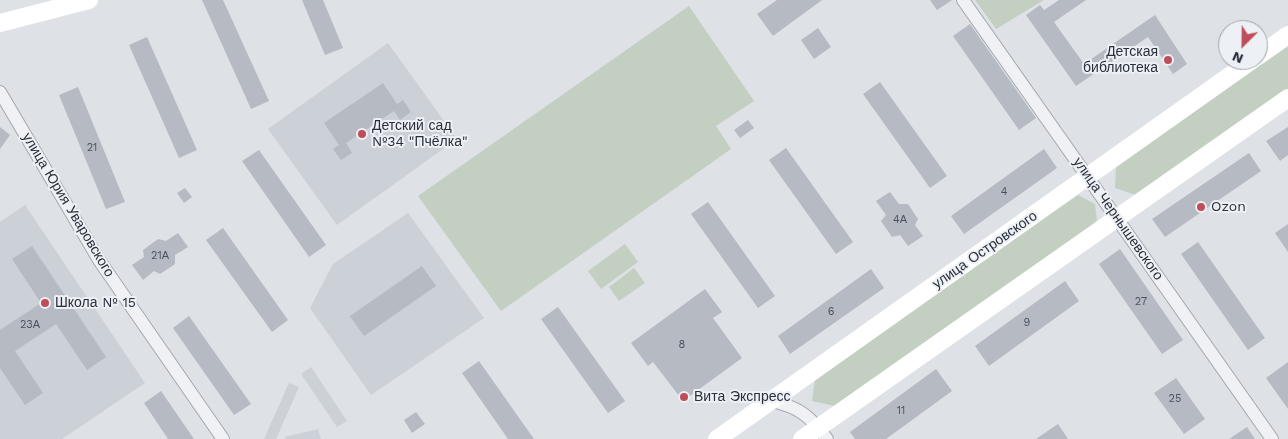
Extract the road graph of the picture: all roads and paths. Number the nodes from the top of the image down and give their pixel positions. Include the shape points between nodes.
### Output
1 (89, 0) edge
2 (963, 0) edge
3 (0, 23) edge
4 (1288, 35) edge
5 (1268, 49) edge
6 (1238, 70) edge
7 (0, 92) edge
8 (1288, 98) edge
9 (1088, 177) junction
10 (1116, 217) junction
11 (771, 402) junction
12 (823, 433) edge
13 (223, 439) edge
14 (717, 439) edge
15 (802, 439) edge
16 (1272, 439) edge

1 - 3 main road
2 - 9 street, улица Чернышевского
4 - 5 main road
6 - 9 main road, улица Островского
7 - 13 street, улица Юрия Уваровского via 100,260
8 - 10 main road
9 - 10 street, улица Чернышевского
9 - 11 main road, улица Островского
10 - 12 main road
10 - 16 street, улица Чернышевского
11 - 12 street via 790,405 806,414
11 - 14 main road, улица Островского
12 - 15 main road

